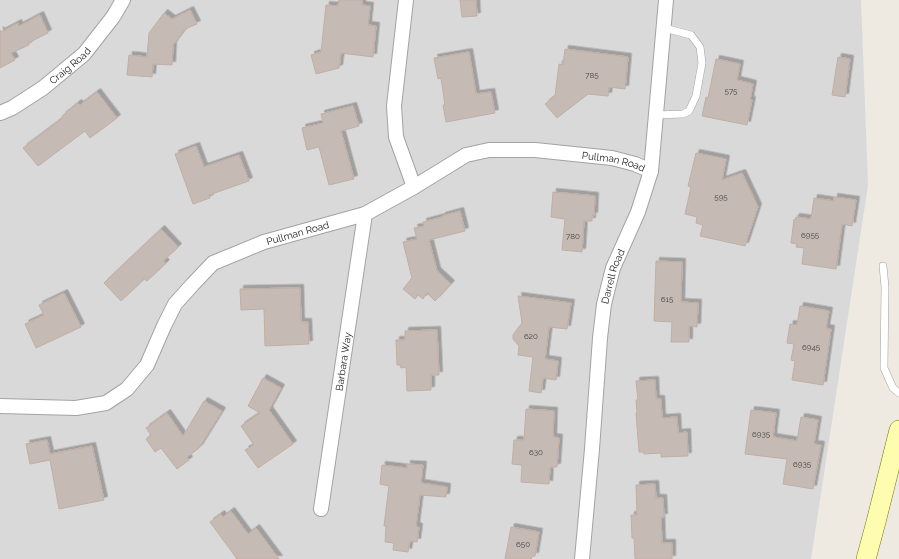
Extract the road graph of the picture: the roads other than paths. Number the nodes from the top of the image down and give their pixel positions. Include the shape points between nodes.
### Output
1 (123, 0) edge
2 (406, 0) edge
3 (666, 0) edge
4 (664, 28) junction
5 (0, 113) edge
6 (656, 115) junction
7 (651, 172) junction
8 (414, 187) junction
9 (365, 214) junction
10 (883, 266) dead end
11 (899, 392) edge
12 (0, 406) edge
13 (899, 430) edge
14 (321, 509) dead end
15 (582, 559) edge
16 (866, 559) edge

1 - 5 street, Craig Road via 84,54 43,88
2 - 8 street via 394,106 396,137
3 - 4 street, Darrell Road
4 - 6 street, Darrell Road
4 - 6 lane via 691,35 700,48 702,63 696,96 689,111 683,114
6 - 7 street, Darrell Road
7 - 8 street, Pullman Road via 635,164 612,158 535,150 489,150 466,155
7 - 15 street, Darrell Road via 638,212 613,268 604,304
8 - 9 street, Pullman Road
9 - 12 street, Pullman Road via 264,242 213,262 176,304 147,365 127,389 106,403 76,408
9 - 14 street, Barbara Way
10 - 11 lane via 884,368 892,388
13 - 16 main road

